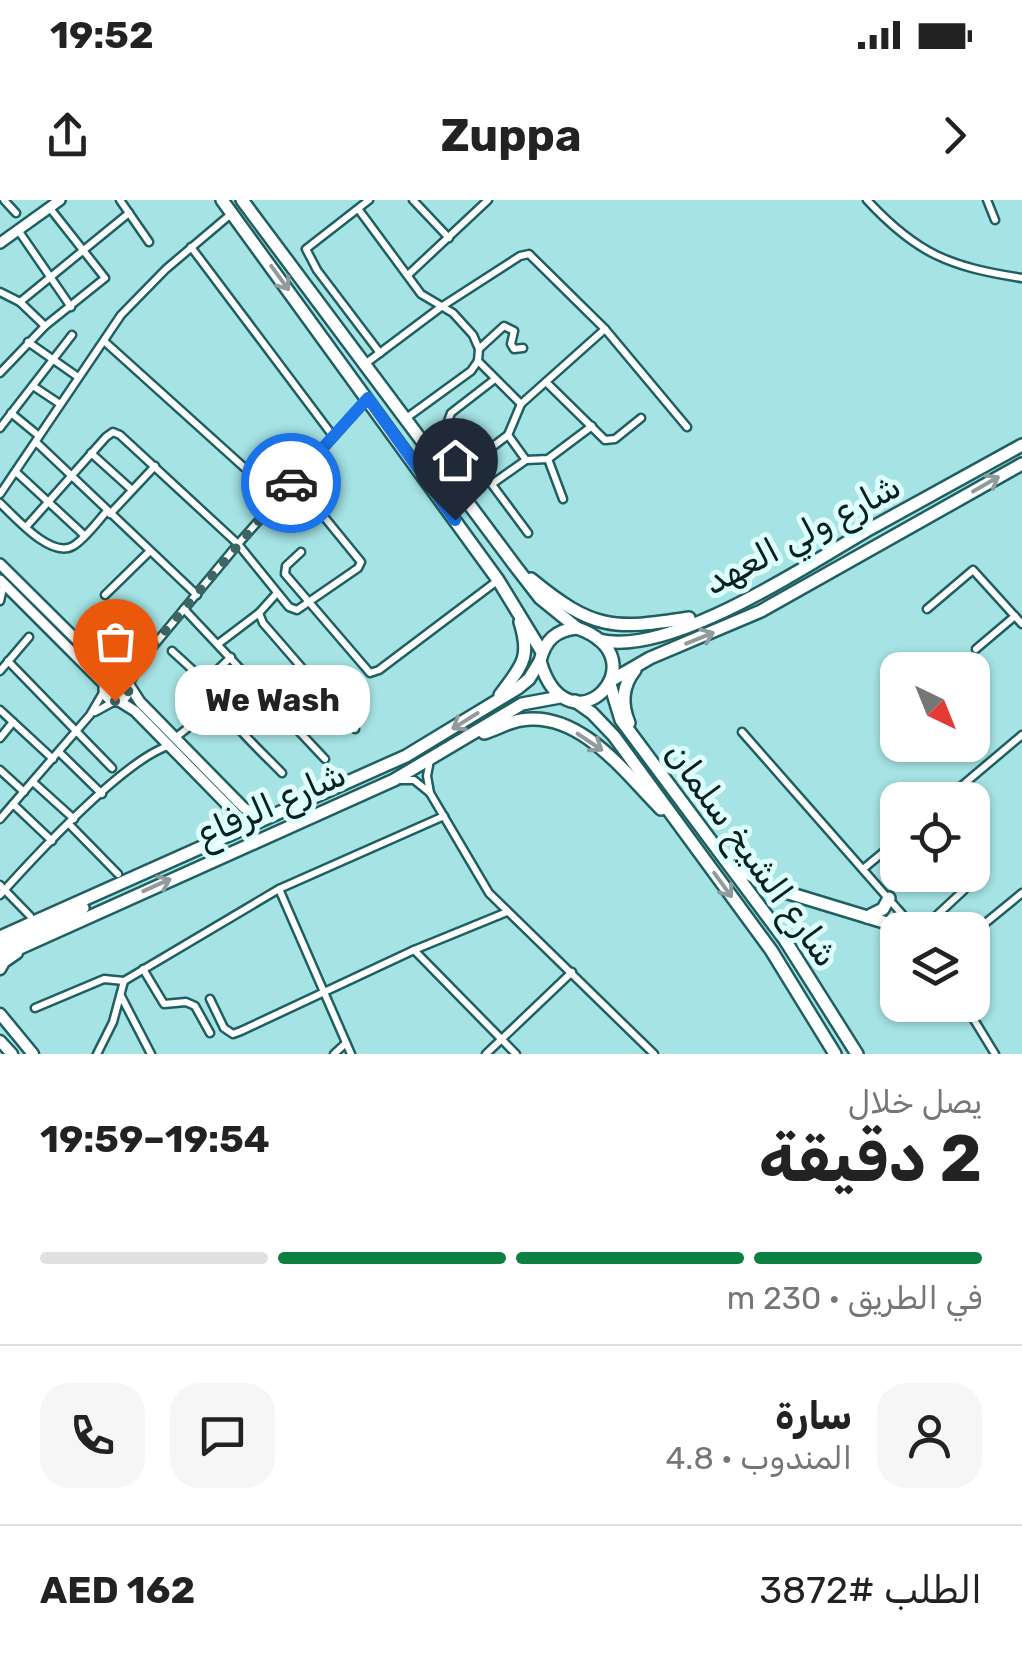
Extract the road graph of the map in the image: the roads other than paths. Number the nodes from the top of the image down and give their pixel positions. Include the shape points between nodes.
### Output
1 (4, 200) edge
2 (60, 200) edge
3 (120, 200) edge
4 (222, 200) edge
5 (242, 200) edge
6 (369, 200) edge
7 (414, 200) edge
8 (488, 200) edge
9 (867, 200) edge
10 (987, 200) edge
11 (50, 207) junction
12 (359, 210) junction
13 (16, 213) dead end
14 (129, 213) junction
15 (232, 213) junction
16 (995, 220) dead end
17 (18, 230) junction
18 (449, 238) junction
19 (149, 242) dead end
20 (0, 243) edge
21 (191, 247) junction
22 (84, 250) junction
23 (318, 270) junction
24 (408, 275) junction
25 (50, 278) junction
26 (1022, 278) edge
27 (302, 280) junction
28 (0, 292) edge
29 (20, 302) junction
30 (71, 306) junction
31 (441, 307) junction
32 (45, 326) junction
33 (605, 329) junction
34 (365, 332) junction
35 (72, 335) dead end
36 (104, 341) junction
37 (28, 342) junction
38 (349, 343) junction
39 (523, 348) dead end
40 (478, 349) junction
41 (380, 353) junction
42 (53, 358) junction
43 (478, 361) junction
44 (364, 364) junction
45 (2, 366) edge
46 (78, 377) junction
47 (495, 380) junction
48 (546, 382) junction
49 (33, 386) junction
50 (368, 398) junction
51 (60, 404) junction
52 (521, 404) junction
53 (12, 413) junction
54 (640, 418) dead end
55 (405, 419) junction
56 (592, 426) junction
57 (686, 427) dead end
58 (0, 428) edge
59 (508, 435) junction
60 (334, 436) junction
61 (38, 439) junction
62 (1022, 445) edge
63 (91, 453) junction
64 (548, 459) junction
65 (475, 460) junction
66 (526, 460) junction
67 (1022, 464) edge
68 (155, 466) junction
69 (482, 470) junction
70 (16, 472) junction
71 (72, 475) junction
72 (294, 480) junction
73 (492, 484) junction
74 (132, 490) junction
75 (457, 491) junction
76 (0, 494) edge
77 (278, 498) junction
78 (562, 499) dead end
79 (48, 502) junction
80 (0, 503) edge
81 (109, 513) junction
82 (26, 526) junction
83 (528, 532) dead end
84 (84, 535) junction
85 (238, 544) junction
86 (150, 551) junction
87 (301, 552) dead end
88 (0, 564) edge
89 (516, 568) junction
90 (498, 580) junction
91 (2, 582) edge
92 (278, 593) junction
93 (104, 595) dead end
94 (197, 595) junction
95 (14, 596) junction
96 (0, 601) edge
97 (311, 602) junction
98 (514, 604) junction
99 (184, 609) junction
100 (927, 609) dead end
101 (259, 614) junction
102 (713, 615) junction
103 (1015, 616) junction
104 (1022, 624) edge
105 (578, 628) junction
106 (29, 637) dead end
107 (599, 640) junction
108 (218, 644) junction
109 (976, 650) dead end
110 (172, 651) dead end
111 (231, 657) junction
112 (541, 657) junction
113 (650, 658) junction
114 (8, 661) junction
115 (140, 661) junction
116 (0, 671) edge
117 (116, 677) junction
118 (611, 682) junction
119 (207, 683) junction
120 (129, 685) junction
121 (105, 688) junction
122 (560, 696) junction
123 (498, 699) junction
124 (117, 701) junction
125 (575, 701) junction
126 (218, 704) junction
127 (0, 710) edge
128 (90, 715) junction
129 (13, 722) junction
130 (356, 730) dead end
131 (76, 731) junction
132 (742, 732) dead end
133 (1022, 734) edge
134 (157, 735) junction
135 (0, 738) edge
136 (466, 738) junction
137 (172, 742) junction
138 (59, 752) junction
139 (150, 752) junction
140 (644, 753) junction
141 (324, 758) dead end
142 (53, 759) junction
143 (430, 760) junction
144 (112, 768) dead end
145 (0, 770) edge
146 (282, 773) dead end
147 (394, 780) junction
148 (33, 782) junction
149 (966, 782) edge
150 (24, 792) junction
151 (430, 793) junction
152 (102, 794) junction
153 (13, 804) junction
154 (282, 812) junction
155 (444, 816) junction
156 (0, 819) edge
157 (72, 822) junction
158 (228, 836) junction
159 (687, 836) junction
160 (52, 841) junction
161 (880, 855) edge
162 (724, 856) junction
163 (863, 869) junction
164 (121, 878) junction
165 (279, 889) junction
166 (2, 890) edge
167 (962, 892) edge
168 (1022, 893) edge
169 (889, 898) junction
170 (506, 912) junction
171 (901, 912) edge
172 (938, 912) edge
173 (30, 916) dead end
174 (867, 917) junction
175 (990, 919) edge
176 (880, 920) edge
177 (0, 937) edge
178 (36, 941) junction
179 (0, 947) edge
180 (414, 950) junction
181 (0, 957) edge
182 (0, 969) edge
183 (144, 970) junction
184 (572, 972) junction
185 (124, 981) junction
186 (324, 992) junction
187 (120, 995) junction
188 (210, 1000) dead end
189 (36, 1008) dead end
190 (0, 1014) edge
191 (975, 1022) edge
192 (210, 1032) dead end
193 (502, 1040) junction
194 (346, 1042) junction
195 (32, 1054) edge
196 (97, 1054) edge
197 (150, 1054) edge
198 (334, 1054) edge
199 (351, 1054) edge
200 (486, 1054) edge
201 (516, 1054) edge
202 (654, 1054) edge
203 (835, 1054) edge
204 (858, 1054) edge
205 (995, 1054) edge

1 - 13 street
2 - 11 street
3 - 14 street
4 - 15 main road
5 - 27 main road
6 - 12 street
7 - 18 street
8 - 18 street
9 - 26 street via 926,252 980,272
10 - 16 street
11 - 17 street
11 - 22 street
12 - 23 street via 306,249
12 - 24 street
14 - 19 street
14 - 22 street
15 - 21 street
15 -> 50 main road
17 - 20 street
17 - 25 street
18 - 24 street
21 - 36 street via 140,294
21 - 60 street
22 - 25 street
22 - 30 street via 105,278
23 - 27 street
23 - 34 street
24 - 31 street
25 - 29 street
25 - 30 street
27 - 38 main road
28 - 29 street
29 - 32 street
30 - 32 street
31 - 33 street via 529,254
31 - 40 street via 464,323
31 - 41 street
32 - 37 street
33 - 48 street
33 - 57 street
34 - 38 street
34 - 41 street
35 - 42 street
36 - 46 street
36 - 77 street
37 - 42 street
37 - 45 street
38 - 44 main road
39 - 40 street via 514,348 514,332 504,326
40 - 43 street
41 - 44 street
42 - 46 street
42 - 49 street
43 - 47 street
43 - 55 street
44 - 55 main road
46 - 51 street
47 - 52 street
47 - 65 street via 448,418
48 - 52 street
48 - 56 street
49 - 51 street
49 - 53 street
50 - 60 street
50 - 90 main road
51 - 61 street
52 - 59 street
53 - 58 street
53 - 61 street
54 - 56 street via 610,442
55 - 75 main road
56 - 64 street
59 - 65 street
59 - 66 street
60 - 72 street
61 - 70 street
61 - 71 street
62 - 102 main road, شارع ولي العهد
63 - 68 street via 113,432
63 - 71 street
63 - 74 street
64 - 66 street
64 - 78 street
65 - 69 street
66 - 73 street
113 -> 67 main road, شارع ولي العهد via 760,611
68 - 74 street
68 - 85 street
69 - 73 street
69 - 75 street
70 - 76 street
70 - 79 street
71 - 79 street
71 - 81 street
72 - 77 street
72 - 97 street via 361,562
73 - 83 street
74 - 81 street
75 - 89 main road
77 - 85 street
79 - 82 street
79 - 84 street
80 - 82 street
81 - 84 street
81 - 86 street
82 - 84 street via 51,547 74,546
85 - 92 street
85 - 94 street
86 - 93 street
86 - 94 street
87 - 97 street via 284,570
88 - 117 street
89 - 102 main road via 570,608 616,626
89 - 105 main road
90 - 97 street via 370,673
90 - 98 main road
91 - 95 street
91 - 96 street
92 - 97 street via 292,610
92 - 101 street
94 - 99 street
95 - 96 street
95 - 121 street
98 - 112 main road
98 - 123 main road via 524,659
99 - 108 street
99 - 115 street
100 - 103 street via 972,570
101 - 108 street
101 - 130 street
102 - 107 main road, شارع ولي العهد via 648,639
103 - 104 street
103 - 109 street
105 - 107 main road
105 - 112 main road via 554,634
106 - 114 street
107 - 118 main road via 610,656
108 - 111 street
110 - 119 street
111 - 119 street
111 - 141 street
112 - 122 main road
112 - 123 main road, شارع الرفاع via 524,684
113 - 118 main road, شارع ولي العهد
113 - 140 main road via 629,677 623,704
114 - 116 street
114 - 131 street
115 - 117 street
115 - 120 street
117 - 120 street
117 - 121 street
118 - 125 main road via 600,696
118 - 140 main road, شارع الشيخ سلمان via 617,713
119 - 126 street
120 - 124 street
120 - 137 street
121 - 124 street
121 - 128 street
122 - 125 main road
122 - 136 main road, شارع الرفاع via 522,704
123 -> 154 main road, شارع الرفاع via 406,756
124 - 128 street
124 - 134 street
125 - 159 main road, شارع الشيخ سلمان via 608,728
126 - 137 street
126 - 146 street
127 - 129 street
128 - 131 street
129 - 135 street
129 - 142 street
131 - 138 street
131 - 144 street
132 - 163 street
133 - 149 street
134 - 137 street
134 - 139 street
136 - 143 main road, شارع الرفاع
136 -> 159 main road via 521,720 568,728 599,746
137 - 139 street
137 - 154 street via 244,808
137 - 158 street via 234,812 237,822
138 - 142 street
138 - 152 street
139 - 152 street
140 - 162 main road, شارع الشيخ سلمان
142 - 148 street
143 - 147 main road, شارع الرفاع
143 - 151 street
145 - 150 street
147 - 151 street via 414,780
178 -> 147 main road, شارع الرفاع
148 - 150 street
148 - 157 street
150 - 153 street
151 - 155 street
152 - 157 street
153 - 156 street
153 - 160 street
154 - 158 main road, شارع الرفاع
155 - 165 street
155 - 170 street
157 - 160 street
157 - 164 street
158 - 164 main road, شارع الرفاع
159 -> 203 main road, شارع الشيخ سلمان via 772,950
160 - 166 street
161 - 163 street
162 - 174 main road via 772,888
162 - 204 main road, شارع الشيخ سلمان
163 - 169 street
164 - 177 main road, شارع الرفاع
164 - 179 main road via 72,914
165 - 183 street
165 - 186 street
166 - 173 street
167 - 172 street
168 - 175 street
169 - 171 street
169 - 174 main road
170 - 180 street
170 - 184 street
174 - 176 main road
178 - 181 main road, شارع الرفاع
178 - 182 main road
180 - 186 street
180 - 193 street
183 - 185 street
183 - 192 street via 164,1004 195,1006
184 - 193 street
184 - 202 street
185 - 187 street
185 - 189 street via 104,979
186 - 188 street via 234,1034
186 - 194 street
187 - 196 street
187 - 197 street
190 - 195 main road
191 - 205 street
193 - 200 street
193 - 201 street
194 - 198 street
194 - 199 street

